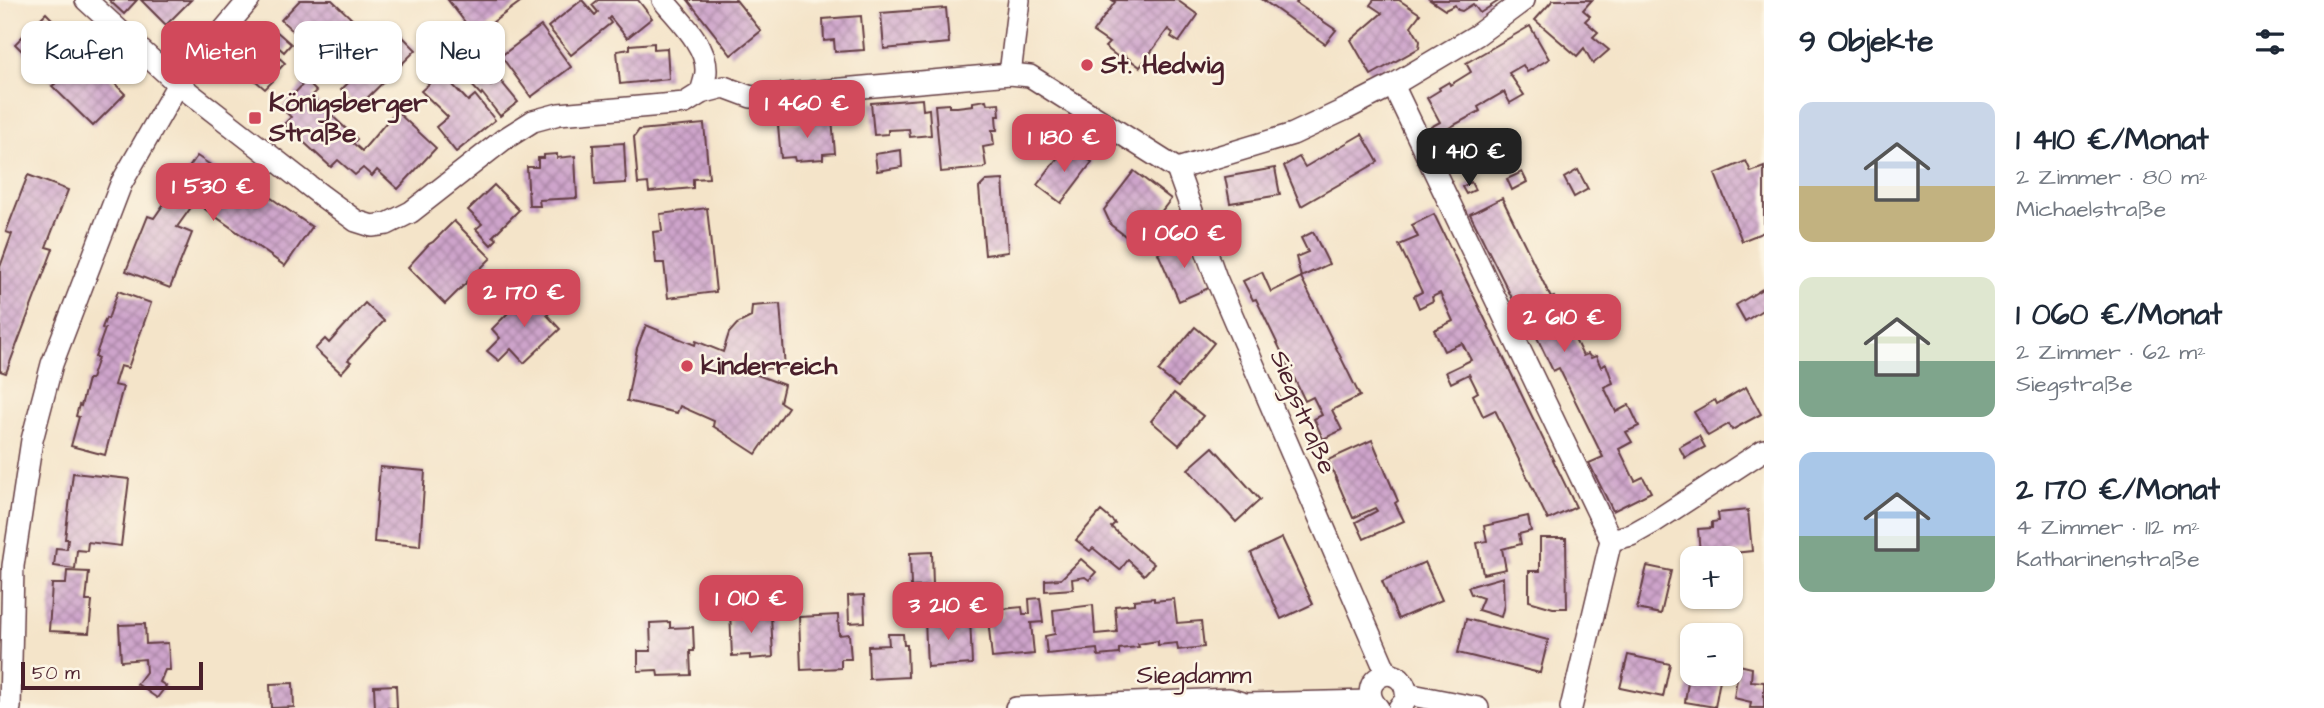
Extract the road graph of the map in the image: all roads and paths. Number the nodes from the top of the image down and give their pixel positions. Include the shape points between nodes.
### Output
1 (86, 0) edge
2 (249, 0) edge
3 (663, 0) edge
4 (1018, 0) edge
5 (1524, 0) edge
6 (231, 21) edge
7 (161, 68) edge
8 (1010, 74) junction
9 (178, 84) joint
10 (1392, 85) junction
11 (701, 93) junction
12 (1177, 169) junction
13 (1764, 450) edge
14 (1611, 540) junction
15 (1387, 674) junction
16 (1403, 701) edge
17 (1374, 705) edge
18 (10, 708) edge
19 (1016, 708) edge
20 (1478, 708) edge
21 (1571, 708) edge

1 - 7 street
2 - 6 street
3 - 11 street via 704,58
4 - 8 street
5 - 10 street via 1477,35
8 - 11 street via 751,97 724,87
8 - 12 street via 1030,76
9 - 11 street via 356,221 372,226 401,218 533,121 559,114 685,103
9 - 18 street via 121,184 41,402 13,566
10 - 12 street via 1293,134
10 - 14 street
12 - 15 street, Siegstraße via 1221,290
13 - 14 street via 1654,522
14 - 21 street
15 - 16 street via 1400,679
15 - 17 street via 1371,686
16 - 20 street
17 - 19 street, Siegdamm via 1245,704 1229,699

